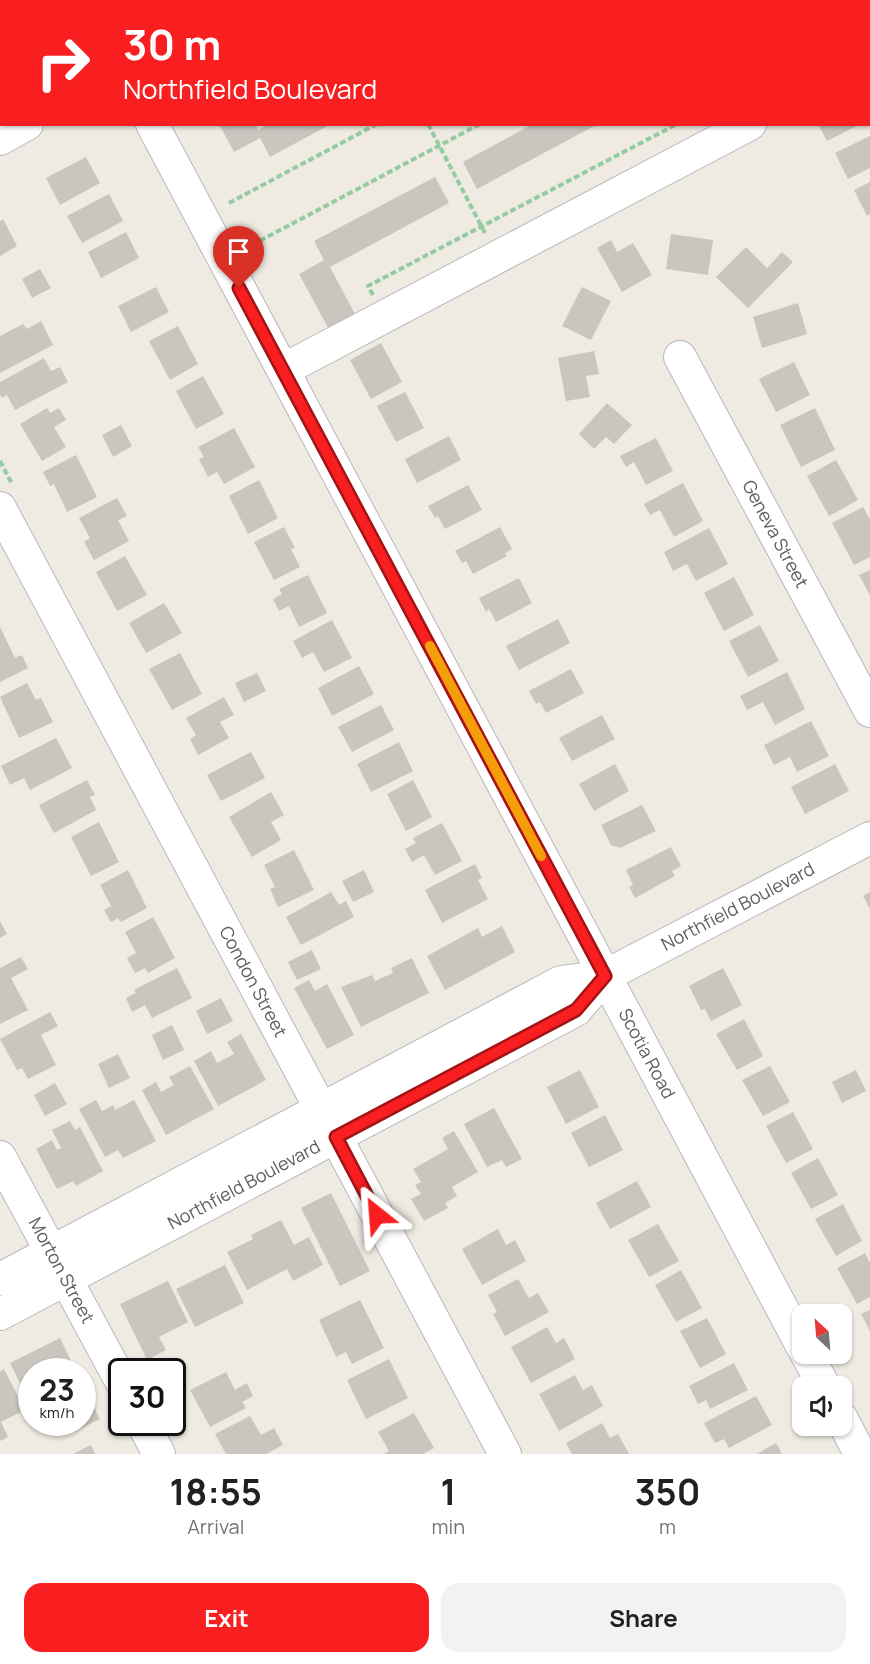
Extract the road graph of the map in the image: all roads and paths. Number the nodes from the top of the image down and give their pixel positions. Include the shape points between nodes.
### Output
1 (23, 126) edge
2 (153, 126) edge
3 (373, 126) edge
4 (429, 126) edge
5 (476, 126) edge
6 (673, 126) edge
7 (746, 126) edge
8 (0, 139) edge
9 (440, 146) junction
10 (229, 203) dead end
11 (482, 228) junction
12 (252, 245) dead end
13 (498, 257) junction
14 (384, 317) junction
15 (680, 357) dead end
16 (283, 370) junction
17 (0, 508) edge
18 (870, 711) edge
19 (870, 838) edge
20 (605, 976) junction
21 (321, 1110) junction
22 (336, 1137) junction
23 (0, 1157) edge
24 (51, 1252) junction
25 (0, 1279) edge
26 (66, 1279) junction
27 (0, 1314) edge
28 (792, 1327) edge
29 (109, 1358) edge
30 (149, 1436) edge
31 (851, 1436) edge
32 (159, 1454) edge
33 (505, 1454) edge
34 (860, 1454) edge

1 - 8 street
2 - 16 street, Scotia Road
3 - 10 path
4 - 9 path
5 - 9 path
6 - 11 path
7 - 13 street
9 - 11 path
9 - 12 path
11 - 13 path
11 - 14 path via 368,286
13 - 14 street
14 - 16 street
15 - 18 street, Geneva Street
16 - 20 street, Scotia Road
17 - 21 street, Condon Street
19 - 20 street, Northfield Boulevard
20 - 21 street, Northfield Boulevard via 561,982
20 - 22 street, Northfield Boulevard via 576,1010
20 - 28 street, Scotia Road
21 - 22 street, Condon Street
21 - 24 street, Northfield Boulevard
22 - 26 street, Northfield Boulevard
22 - 33 street, Condon Street
23 - 24 street, Morton Street
24 - 25 street, Northfield Boulevard
24 - 26 street, Morton Street
26 - 27 street, Northfield Boulevard
26 - 29 street, Morton Street
30 - 32 street
31 - 34 street

